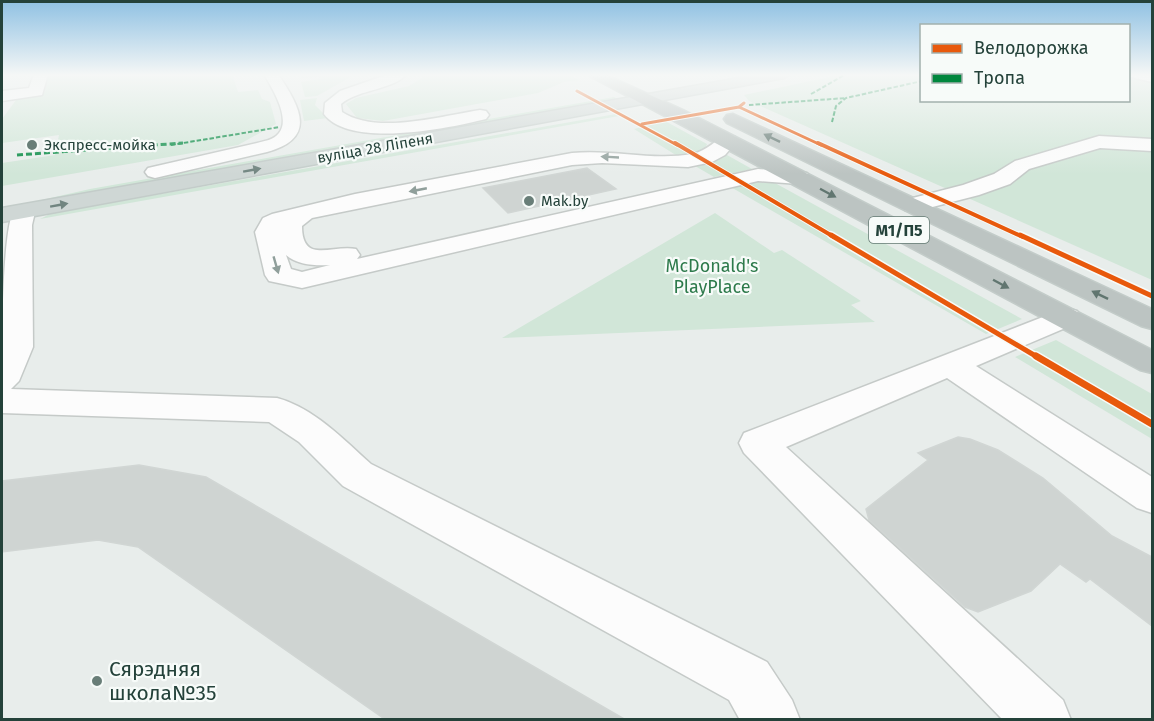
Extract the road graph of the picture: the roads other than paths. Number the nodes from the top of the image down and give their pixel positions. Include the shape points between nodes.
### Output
1 (288, 108) edge
2 (333, 108) edge
3 (532, 108) edge
4 (560, 108) edge
5 (677, 108) edge
6 (689, 108) edge
7 (480, 115) junction
8 (728, 141) junction
9 (1152, 145) edge
10 (155, 172) junction
11 (799, 178) junction
12 (913, 205) junction
13 (9, 209) edge
14 (9, 313) edge
15 (1066, 317) junction
16 (1152, 320) edge
17 (1152, 363) edge
18 (952, 366) junction
19 (2, 381) edge
20 (2, 401) edge
21 (1152, 497) edge
22 (772, 720) edge
23 (1043, 720) edge

1 - 10 lane via 291,125 287,136 278,142
2 - 7 lane via 333,114 345,124 361,128
3 - 7 main road, вуліца 28 Ліпеня
13 -> 4 main road, вуліца 28 Ліпеня
5 - 8 highway, М1/П5
12 -> 6 highway, М1/П5
7 - 10 main road, вуліца 28 Ліпеня
8 - 11 highway, М1/П5
8 -> 11 lane via 717,152 682,162 600,157 304,212 290,224 288,234 293,247 307,258 327,258 652,189 697,188 758,175
9 - 12 lane via 1099,142 1022,165 1002,180
10 - 13 main road, вуліца 28 Ліпеня
11 -> 15 highway, М1/П5
16 -> 12 highway, М1/П5
13 - 14 lane via 20,225
14 - 19 lane via 17,347
15 - 17 highway, М1/П5
15 - 18 lane
18 - 21 lane
18 - 23 lane via 759,443
20 - 22 lane via 277,410 312,433 357,476 748,681

